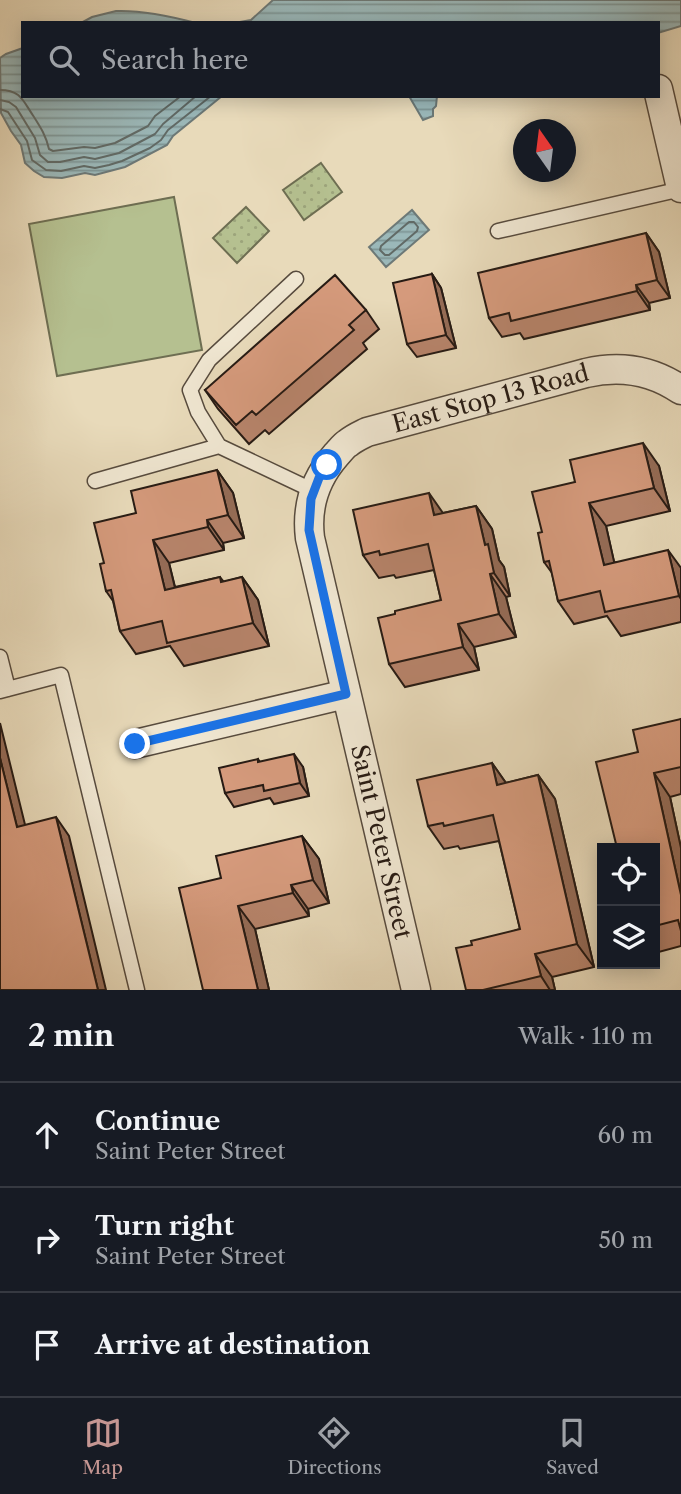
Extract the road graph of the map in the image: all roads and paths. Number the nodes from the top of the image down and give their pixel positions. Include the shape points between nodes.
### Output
1 (660, 98) edge
2 (681, 188) edge
3 (498, 231) dead end
4 (296, 279) dead end
5 (679, 388) edge
6 (219, 446) junction
7 (95, 481) dead end
8 (318, 482) junction
9 (0, 657) edge
10 (4, 690) edge
11 (346, 694) junction
12 (135, 744) dead end
13 (137, 990) edge
14 (416, 990) edge

1 - 2 street
2 - 3 lane
4 - 6 lane via 209,360 190,390
5 - 8 street, East Stop 13 Road via 639,371 586,373 368,432 348,443
6 - 7 lane
6 - 8 lane
8 - 11 street, Saint Peter Street via 309,515 310,538
9 - 10 lane
10 - 13 lane via 61,675
11 - 12 street
11 - 14 street, Saint Peter Street

